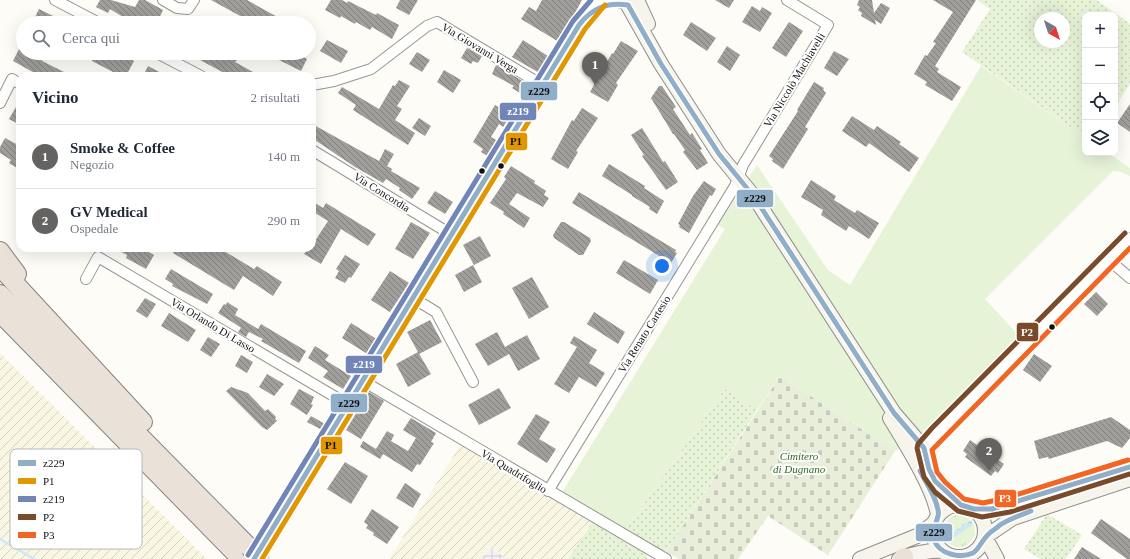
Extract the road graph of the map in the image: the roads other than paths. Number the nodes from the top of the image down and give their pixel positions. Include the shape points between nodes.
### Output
1 (55, 0) edge
2 (163, 0) edge
3 (194, 0) edge
4 (787, 0) edge
5 (630, 2) edge
6 (593, 6) edge
7 (86, 16) edge
8 (170, 60) edge
9 (193, 72) edge
10 (16, 82) edge
11 (316, 84) edge
12 (542, 85) junction
13 (0, 103) edge
14 (316, 152) edge
15 (738, 177) junction
16 (452, 235) junction
17 (1130, 238) edge
18 (0, 251) edge
19 (1109, 260) junction
20 (0, 267) edge
21 (1130, 278) edge
22 (86, 279) dead end
23 (0, 294) edge
24 (413, 298) junction
25 (0, 313) edge
26 (0, 327) edge
27 (62, 333) junction
28 (363, 381) junction
29 (473, 382) dead end
30 (349, 405) junction
31 (122, 438) junction
32 (924, 448) junction
33 (134, 449) edge
34 (909, 449) junction
35 (142, 456) edge
36 (164, 461) junction
37 (1130, 467) edge
38 (1130, 479) edge
39 (548, 491) junction
40 (968, 507) junction
41 (936, 519) junction
42 (985, 537) junction
43 (942, 551) junction
44 (251, 556) edge
45 (902, 558) edge
46 (965, 558) edge
47 (666, 559) edge
48 (860, 559) edge
49 (997, 559) edge

1 - 7 street
2 - 3 street via 176,8 188,9
4 - 15 street, Via Niccolò Machiavelli via 828,25
5 - 6 street via 613,0
5 - 15 street via 658,59 719,154
6 - 12 street
8 - 9 street
10 - 13 street via 12,80
11 - 12 street, Via Giovanni Verga via 371,69 427,26 437,22
12 - 16 street
14 - 16 street, Via Concordia
15 - 32 street via 755,198 888,403
15 - 34 street via 750,202
15 - 39 street, Via Renato Cartesio via 735,186
16 - 24 street
17 - 19 street
18 - 27 highway
19 - 21 street
19 - 32 street
20 - 27 highway
22 - 30 street, Via Orlando Di Lasso via 98,257
23 - 36 highway
24 - 28 street
24 - 29 street via 436,312
25 - 31 highway
26 - 31 highway
27 - 36 highway via 160,440
28 - 30 street
28 - 39 street, Via Quadrifoglio
30 - 44 street
31 - 33 highway
32 - 34 street via 917,453
32 - 40 street via 935,481 945,492
34 - 41 street via 936,505
35 - 44 highway
36 - 44 highway
37 - 40 street via 992,509
38 - 42 street via 1013,518
39 - 47 street, Via Quadrifoglio
40 - 41 street via 948,508
40 - 42 street via 983,519
41 - 43 street via 934,539
41 - 48 street via 917,536
42 - 46 street via 978,550
42 - 49 street
43 - 45 street via 933,550
43 - 46 street via 954,557

